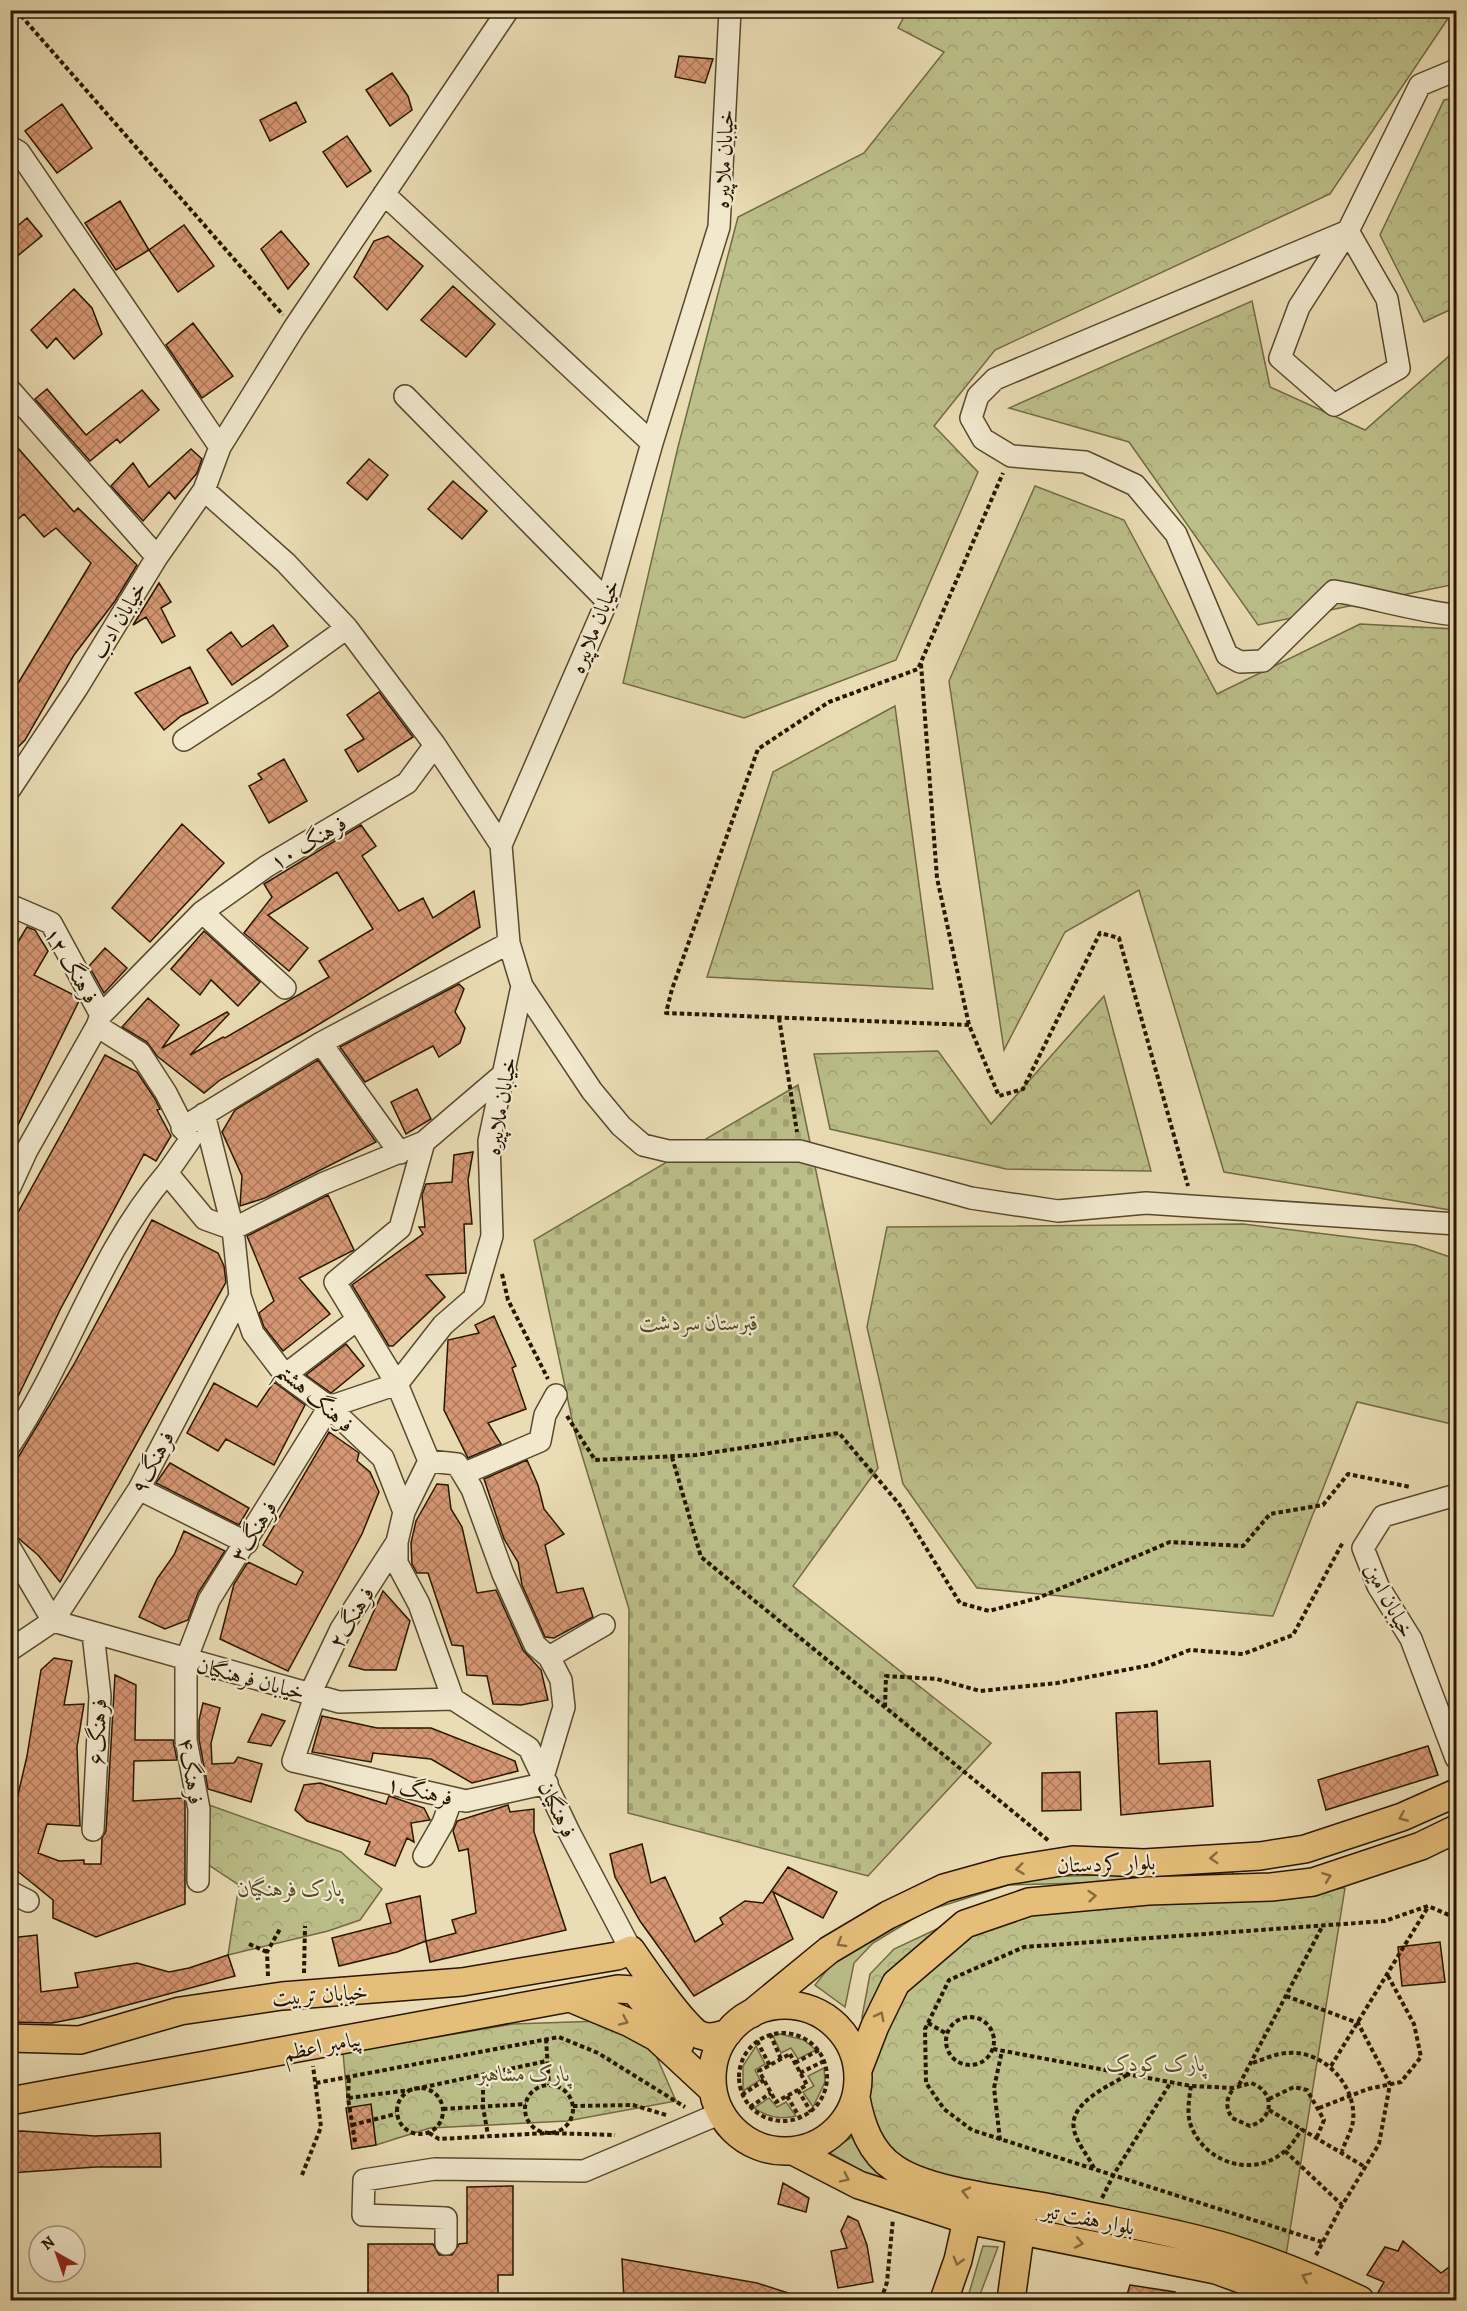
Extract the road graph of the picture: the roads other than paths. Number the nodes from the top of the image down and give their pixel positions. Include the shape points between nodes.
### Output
1 (508, 10) edge
2 (730, 10) edge
3 (1456, 70) edge
4 (10, 147) edge
5 (384, 194) junction
6 (1348, 231) junction
7 (10, 390) edge
8 (405, 396) dead end
9 (652, 443) junction
10 (220, 447) junction
11 (204, 490) junction
12 (157, 557) junction
13 (608, 601) junction
14 (1456, 615) edge
15 (347, 628) junction
16 (184, 740) dead end
17 (435, 745) junction
18 (10, 789) edge
19 (501, 845) junction
20 (202, 912) junction
21 (10, 913) edge
22 (509, 943) junction
23 (522, 986) junction
24 (285, 988) dead end
25 (99, 1020) junction
26 (321, 1043) junction
27 (506, 1071) junction
28 (204, 1114) junction
29 (182, 1128) junction
30 (424, 1142) junction
31 (400, 1153) junction
32 (167, 1173) junction
33 (10, 1187) edge
34 (1456, 1224) edge
35 (233, 1229) junction
36 (240, 1296) junction
37 (358, 1319) junction
38 (285, 1375) junction
39 (397, 1384) junction
40 (556, 1395) road end
41 (329, 1407) junction
42 (10, 1446) edge
43 (429, 1461) junction
44 (463, 1474) junction
45 (139, 1489) junction
46 (1453, 1495) edge
47 (404, 1512) junction
48 (397, 1542) junction
49 (247, 1543) junction
50 (10, 1548) edge
51 (53, 1621) junction
52 (604, 1625) dead end
53 (93, 1633) junction
54 (10, 1650) edge
55 (549, 1657) junction
56 (186, 1660) junction
57 (312, 1695) junction
58 (453, 1699) junction
59 (1456, 1758) edge
60 (293, 1761) joint
61 (545, 1780) junction
62 (1456, 1793) edge
63 (453, 1798) junction
64 (93, 1830) dead end
65 (1456, 1830) edge
66 (1293, 1850) junction
67 (424, 1856) dead end
68 (1244, 1856) junction
69 (198, 1881) dead end
70 (1292, 1884) junction
71 (1240, 1888) junction
72 (624, 1953) junction
73 (634, 1986) junction
74 (570, 1998) junction
75 (751, 2014) junction
76 (728, 2033) junction
77 (10, 2038) edge
78 (858, 2070) junction
79 (856, 2098) junction
80 (10, 2101) edge
81 (713, 2108) junction
82 (793, 2151) junction
83 (1012, 2216) junction
84 (967, 2220) junction
85 (446, 2244) dead end
86 (1301, 2288) edge
87 (945, 2301) edge
88 (1011, 2301) edge
89 (1360, 2301) edge

1 - 5 street, خیابان ادب
2 - 9 street, خیابان ملاپیره via 719,227
3 - 6 street via 1420,85
4 - 10 street via 20,152
5 - 9 street
5 - 10 street, خیابان ادب
6 - 6 street via 1299,307 1280,358 1334,405 1399,368 1387,299
6 - 14 street via 995,379 978,396 971,418 983,439 1011,456 1084,462 1135,484 1176,534 1227,655 1240,662 1263,661 1334,591 1379,598 1424,612
7 - 12 street
8 - 13 street
9 - 13 street, خیابان ملاپیره
10 - 11 street, خیابان ادب
11 - 12 street, خیابان ادب
11 - 15 street via 286,563
12 - 18 street, خیابان ادب
13 - 19 street, خیابان ملاپیره
15 - 16 street
15 - 17 street
17 - 19 street
17 - 20 street, فرهنگ ۱۰ via 407,783 267,866
19 - 22 street, خیابان ملاپیره
20 - 24 street
20 - 25 street, فرهنگ ۱۰
21 - 25 street, فرهنگ ۱۲ via 14,907 51,923
22 - 23 street, خیابان ملاپیره
22 - 26 street
23 - 27 street, خیابان ملاپیره
23 - 34 street via 592,1091 643,1145 668,1151 800,1151 971,1198 1058,1211 1146,1203
25 - 29 street via 140,1053 166,1093
25 - 33 street, فرهنگ ۱۰
26 - 28 street
26 - 31 street
27 - 30 street
27 - 39 street, خیابان ملاپیره via 489,1141 492,1236 474,1298 443,1325
28 - 29 street
28 - 35 street, فرهنگ هشتم
29 - 32 street via 190,1140
30 - 31 street
30 - 37 street via 400,1228 335,1282
31 - 35 street via 322,1185
32 - 35 street via 205,1219
32 - 42 street via 120,1242
35 - 36 street, فرهنگ هشتم
36 - 38 street, فرهنگ هشتم via 253,1334
36 - 45 street, فرهنگ۹
37 - 38 street
37 - 39 street
38 - 41 street, فرهنگ هشتم
39 - 41 street
39 - 43 street
40 - 44 street via 544,1415 540,1441
41 - 47 street, فرهنگ هشتم via 383,1458
41 - 49 street, فرهنگ۳
43 - 44 street via 457,1464
43 - 47 street
44 - 55 street via 535,1645
45 - 49 street
45 - 51 street, فرهنگ۹
46 - 59 street, خیابان امین via 1383,1516 1363,1548 1378,1586 1411,1639
47 - 48 street
48 - 57 street, فرهنگ۲ via 341,1629
48 - 58 street via 397,1563 419,1604
49 - 56 street, فرهنگ۳ via 209,1600
50 - 51 street
51 - 53 street, خیابان فرهنگیان
51 - 54 street
52 - 55 street
53 - 56 street, خیابان فرهنگیان
53 - 64 street, فرهنگ۶ via 100,1696
55 - 61 street via 561,1680 564,1707
56 - 57 street, خیابان فرهنگیان
56 - 69 street, فرهنگ۴ via 186,1740 199,1809
57 - 58 street, خیابان فرهنگیان via 339,1702
57 - 60 street, فرهنگ۲
58 - 61 street, فرهنگیان via 529,1748
60 - 63 street, فرهنگ۱
61 - 63 street, فرهنگ۱ via 466,1801
61 - 72 street, فرهنگیان
62 -> 66 main road, بلوار کردستان via 1373,1828
63 - 67 street
70 -> 65 main road, بلوار کردستان via 1313,1882 1421,1846
66 - 68 main road, بلوار کردستان
66 - 70 main road via 1277,1871
68 - 71 main road via 1258,1871
68 -> 75 main road, بلوار کردستان via 1144,1863 1073,1860 1005,1871 944,1888 829,1950
70 - 71 main road, بلوار کردستان
78 -> 71 main road, بلوار کردستان via 896,1983 965,1924 1029,1902 1148,1891
72 - 73 main road
72 - 77 main road, خیابان تربیت via 462,1982 282,1996 180,2011 80,2040
73 - 74 main road, پیامبر اعظم
73 - 76 main road via 697,2035 712,2038
73 - 81 main road via 679,2043
74 - 80 main road, پیامبر اعظم
74 -> 81 main road via 656,2037
75 - 76 main road, بلوار کردستان
75 - 78 main road via 773,2006 797,2006 819,2013 838,2028 852,2047
76 - 81 main road via 713,2070
78 - 79 main road
79 - 82 main road via 847,2118 832,2134
83 -> 79 main road, بلوار هفت تیر via 894,2169 879,2154 862,2126
81 - 82 main road via 751,2143
81 - 85 street via 584,2171 435,2169 364,2180 363,2215 446,2218
82 -> 84 main road, بلوار هفت تیر via 859,2185
83 - 84 main road, بلوار هفت تیر
83 -> 86 main road, بلوار هفت تیر via 1216,2270
83 - 86 main road, بلوار هفت تیر via 1093,2217 1227,2247
83 - 88 main road
84 -> 87 main road
89 -> 86 main road, بلوار هفت تیر

